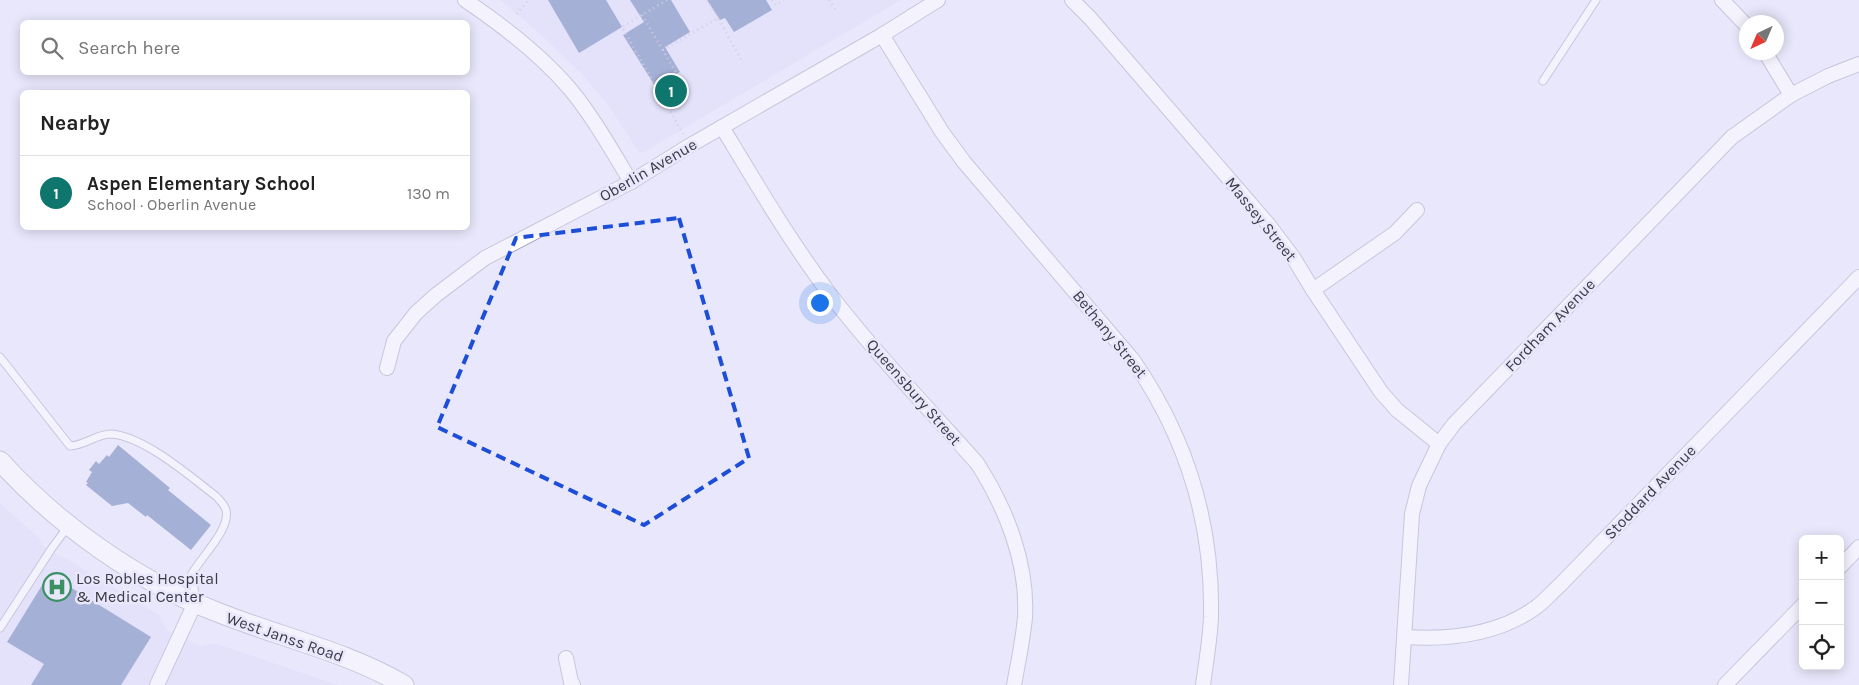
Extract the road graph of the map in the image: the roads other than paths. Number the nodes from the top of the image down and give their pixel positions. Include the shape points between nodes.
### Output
1 (465, 0) edge
2 (938, 0) edge
3 (1072, 0) edge
4 (1596, 0) edge
5 (1722, 0) edge
6 (1739, 18) edge
7 (882, 35) junction
8 (1769, 60) edge
9 (1859, 64) edge
10 (1543, 81) dead end
11 (1791, 95) junction
12 (722, 128) junction
13 (631, 182) junction
14 (1417, 210) dead end
15 (1859, 277) edge
16 (1313, 290) junction
17 (0, 357) edge
18 (387, 368) dead end
19 (1439, 444) junction
20 (0, 461) edge
21 (69, 525) junction
22 (1859, 547) edge
23 (1844, 563) edge
24 (195, 603) junction
25 (1799, 609) edge
26 (0, 628) edge
27 (1406, 637) junction
28 (566, 658) dead end
29 (157, 685) edge
30 (404, 685) edge
31 (573, 685) edge
32 (1014, 685) edge
33 (1203, 685) edge
34 (1401, 685) edge
35 (1725, 685) edge

1 - 13 street via 515,37 570,89 596,124
2 - 7 street, Oberlin Avenue
3 - 16 street, Massey Street via 1268,224
4 - 10 lane
5 - 6 street
7 - 12 street, Oberlin Avenue
7 - 33 street, Bethany Street via 964,162 1133,360 1170,422 1193,479 1208,546 1211,618
8 - 11 street
9 - 11 street, Fordham Avenue
11 - 19 street, Fordham Avenue via 1732,137 1454,424
12 - 13 street, Oberlin Avenue
12 - 32 street, Queensbury Street via 831,296 977,463 987,479 1014,538 1025,594 1022,647
13 - 18 street, Oberlin Avenue via 485,258 462,275 416,312 394,341
14 - 16 street via 1395,233
15 - 27 street, Stoddard Avenue via 1535,608 1506,624 1477,634 1450,638
16 - 19 street, Massey Street via 1381,392 1397,410
17 - 24 lane via 70,446 111,434 131,440 169,460 217,497 226,511 223,527 190,577
19 - 27 street, Fordham Avenue via 1419,486 1412,514
20 - 21 main road, West Janss Road
21 - 24 main road, West Janss Road via 126,566
21 - 26 lane
22 - 23 street
24 - 29 street
24 - 30 main road, West Janss Road via 342,656
25 - 35 street
27 - 34 street, Fordham Avenue
28 - 31 street

